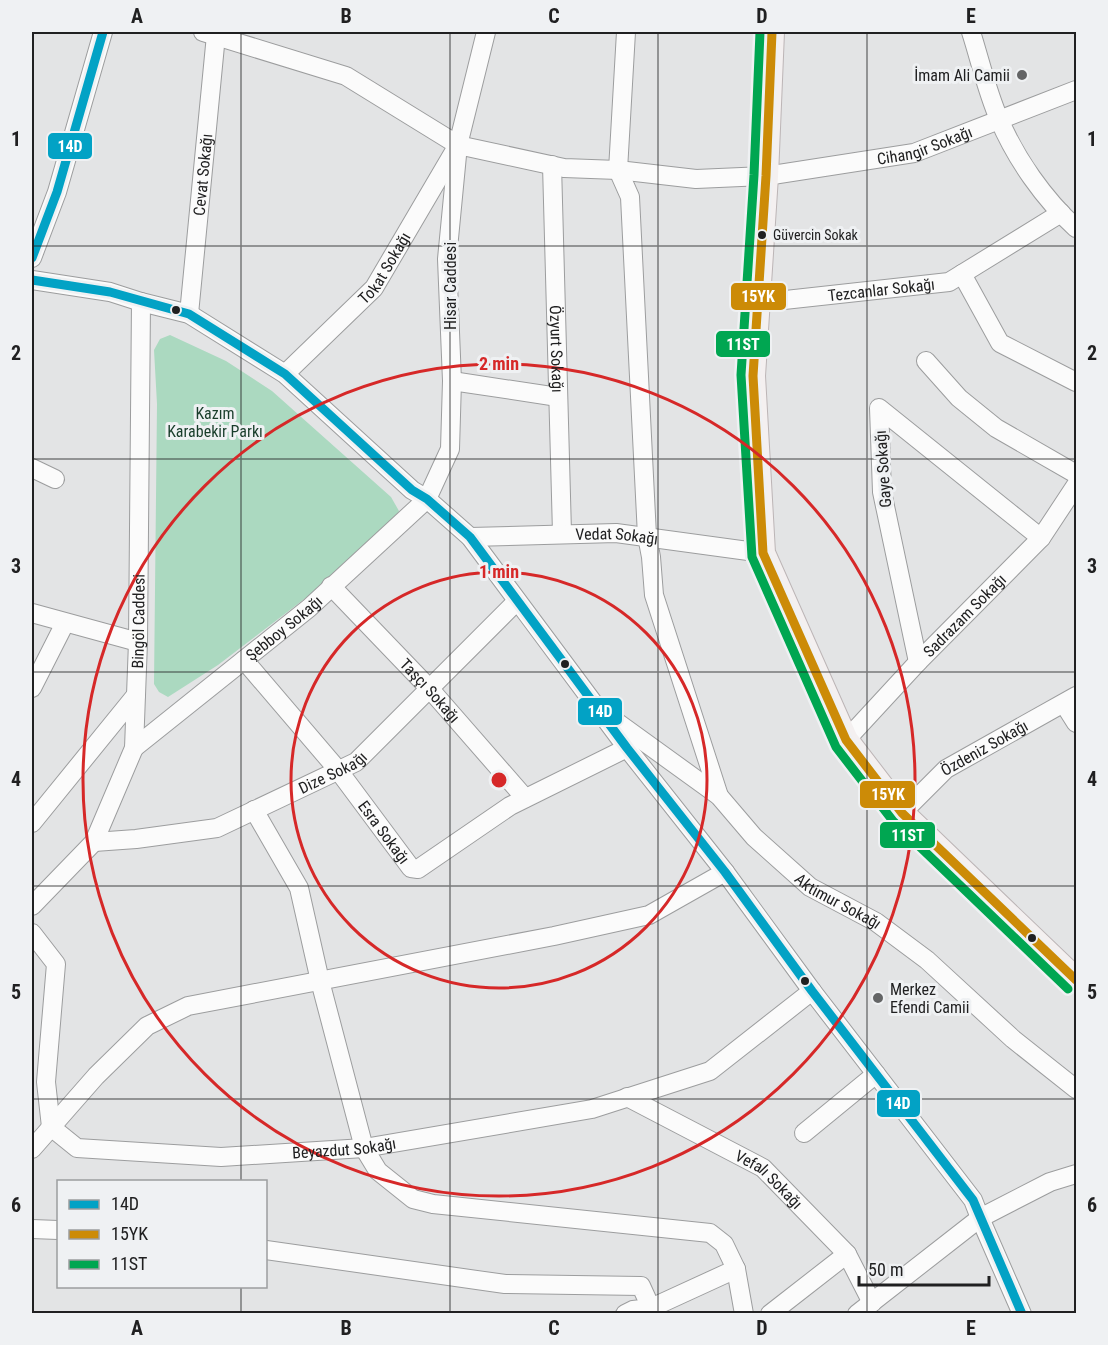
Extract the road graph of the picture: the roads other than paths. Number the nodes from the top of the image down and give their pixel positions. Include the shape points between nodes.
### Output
1 (103, 32) edge
2 (486, 32) edge
3 (626, 32) edge
4 (772, 32) edge
5 (971, 32) edge
6 (210, 33) edge
7 (1077, 90) edge
8 (999, 119) junction
9 (458, 145) junction
10 (552, 165) junction
11 (618, 170) junction
12 (766, 176) junction
13 (1060, 213) junction
14 (1077, 228) edge
15 (32, 258) edge
16 (962, 274) junction
17 (32, 280) edge
18 (141, 302) junction
19 (758, 303) junction
20 (189, 314) junction
21 (926, 361) dead end
22 (285, 374) junction
23 (452, 381) junction
24 (1077, 382) edge
25 (558, 397) junction
26 (32, 468) edge
27 (1077, 474) edge
28 (55, 479) dead end
29 (1077, 485) edge
30 (427, 499) junction
31 (562, 533) junction
32 (647, 536) junction
33 (470, 537) junction
34 (1041, 538) junction
35 (763, 553) junction
36 (331, 586) junction
37 (517, 601) junction
38 (32, 614) edge
39 (65, 622) junction
40 (138, 642) junction
41 (244, 660) junction
42 (918, 662) junction
43 (32, 688) edge
44 (429, 688) junction
45 (136, 694) junction
46 (1070, 700) edge
47 (601, 711) junction
48 (1077, 723) edge
49 (846, 740) junction
50 (134, 748) junction
51 (627, 748) junction
52 (338, 770) junction
53 (719, 796) junction
54 (525, 798) junction
55 (254, 810) junction
56 (902, 813) junction
57 (32, 823) edge
58 (94, 842) junction
59 (724, 873) junction
60 (32, 906) edge
61 (32, 933) edge
62 (1077, 980) edge
63 (320, 981) junction
64 (812, 991) junction
65 (876, 1074) junction
66 (1077, 1089) edge
67 (627, 1097) junction
68 (51, 1126) junction
69 (804, 1133) dead end
70 (364, 1148) junction
71 (32, 1149) edge
72 (1077, 1174) edge
73 (980, 1218) junction
74 (32, 1229) edge
75 (57, 1230) edge
76 (267, 1250) edge
77 (847, 1254) junction
78 (736, 1269) junction
79 (865, 1308) edge
80 (650, 1311) edge
81 (625, 1314) edge
82 (744, 1314) edge
83 (770, 1314) edge
84 (1022, 1314) edge

1 - 15 street via 57,192
2 - 9 street, Hisar Caddesi
3 - 11 street
4 - 12 main road
5 - 8 street
6 - 9 street, Cihangir Sokağı via 346,76
6 - 20 street, Cevat Sokağı
7 - 8 street, Cihangir Sokağı
8 - 12 street, Cihangir Sokağı via 914,153
8 - 13 street via 1022,162
9 - 10 street, Cihangir Sokağı
9 - 22 street, Tokat Sokağı via 374,288
9 - 23 street, Hisar Caddesi via 447,259
10 - 11 street, Cihangir Sokağı
10 - 25 street, Özyurt Sokağı
11 - 12 street, Cihangir Sokağı via 696,179
11 - 32 street via 630,197
12 - 19 main road
13 - 14 street
13 - 16 street, Tezcanlar Sokağı
16 - 19 street, Tezcanlar Sokağı via 949,282
16 - 24 street via 1000,343
17 - 18 street via 110,292
18 - 20 street
18 - 40 street, Bingöl Caddesi
19 - 35 main road via 753,376
20 - 22 street
21 - 27 street via 959,398 996,428
22 - 30 street via 412,490
23 - 25 street
23 - 30 street, Hisar Caddesi via 450,449
25 - 31 street, Özyurt Sokağı
26 - 28 street
29 - 34 street, Sadrazam Sokağı
30 - 33 street
30 - 36 street, Şebboy Sokağı
31 - 32 street, Vedat Sokağı
31 - 33 street, Vedat Sokağı
32 - 35 street, Vedat Sokağı
32 - 53 street via 654,595
33 - 37 street
34 - 42 street, Sadrazam Sokağı
34 - 42 street, Gaye Sokağı via 879,408 882,492
35 - 49 main road
36 - 41 street, Şebboy Sokağı
36 - 44 street, Taşçı Sokağı
37 - 44 street, Dize Sokağı
37 - 47 street
38 - 39 street
39 - 40 street
39 - 43 street
40 - 45 street, Bingöl Caddesi
41 - 50 street, Şebboy Sokağı
41 - 52 street, Esra Sokağı
42 - 49 street, Sadrazam Sokağı
44 - 52 street, Dize Sokağı via 356,762
44 - 54 street, Taşçı Sokağı
45 - 50 street, Bingöl Caddesi
45 - 57 street
46 - 48 street
46 - 56 street, Özdeniz Sokağı via 946,769
47 - 51 street
47 - 53 street, Aktimur Sokağı
49 - 56 main road
50 - 58 street, Bingöl Caddesi
51 - 54 street, Esra Sokağı
51 - 59 street
52 - 54 street, Esra Sokağı via 411,868 418,869
52 - 55 street, Dize Sokağı
53 - 66 street, Aktimur Sokağı via 754,837 810,887 876,922 927,960 1014,1039
55 - 58 street, Dize Sokağı via 217,828
55 - 63 street via 298,888
56 - 62 main road
58 - 60 street, Bingöl Caddesi
59 - 63 street via 650,915
59 - 64 street
61 - 68 street via 56,964 46,1082
63 - 68 street via 188,1006 147,1026
63 - 70 street
64 - 65 street
64 - 67 street, Beyazdut Sokağı via 710,1071
65 - 69 street
65 - 73 street via 973,1200
67 - 70 street, Beyazdut Sokağı via 592,1109
67 - 77 street, Vefalı Sokağı via 763,1168
68 - 70 street, Beyazdut Sokağı via 77,1148 222,1157
68 - 71 street
70 - 78 street via 378,1171 413,1199 710,1233 724,1244
72 - 73 street via 1050,1182
73 - 79 street
73 - 84 street
74 - 75 street
76 - 80 street via 505,1284 641,1286
77 - 79 street, Vefalı Sokağı
77 - 83 street
78 - 80 street
78 - 82 street
80 - 81 street via 633,1310

